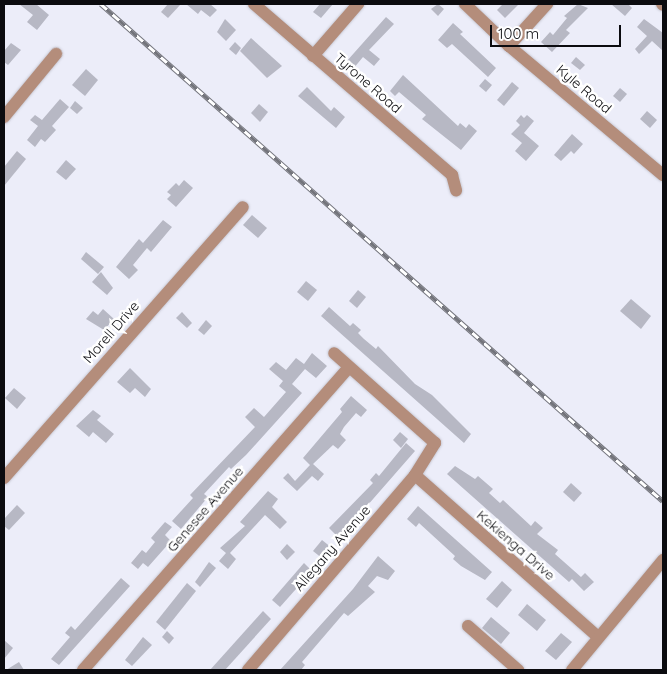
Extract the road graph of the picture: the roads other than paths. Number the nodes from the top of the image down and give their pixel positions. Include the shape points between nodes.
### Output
1 (254, 4) edge
2 (358, 4) edge
3 (465, 4) edge
4 (547, 4) edge
5 (509, 46) junction
6 (56, 54) dead end
7 (313, 56) junction
8 (4, 117) edge
9 (663, 175) edge
10 (456, 190) dead end
11 (243, 207) dead end
12 (334, 353) dead end
13 (349, 367) junction
14 (414, 475) junction
15 (4, 478) edge
16 (663, 560) edge
17 (468, 626) dead end
18 (597, 636) junction
19 (83, 670) edge
20 (248, 670) edge
21 (518, 670) edge
22 (572, 670) edge

1 - 7 street, Tyrone Road
2 - 7 street
3 - 5 street, Kyle Road
4 - 5 street
5 - 9 street, Kyle Road
6 - 8 street
7 - 10 street, Tyrone Road via 452,175
11 - 15 street, Morell Drive
12 - 13 street
13 - 14 street, Allegany Avenue via 436,443
13 - 19 street, Genesee Avenue
14 - 18 street, Kekienga Drive
14 - 20 street, Allegany Avenue
16 - 18 street
17 - 21 street
18 - 22 street

